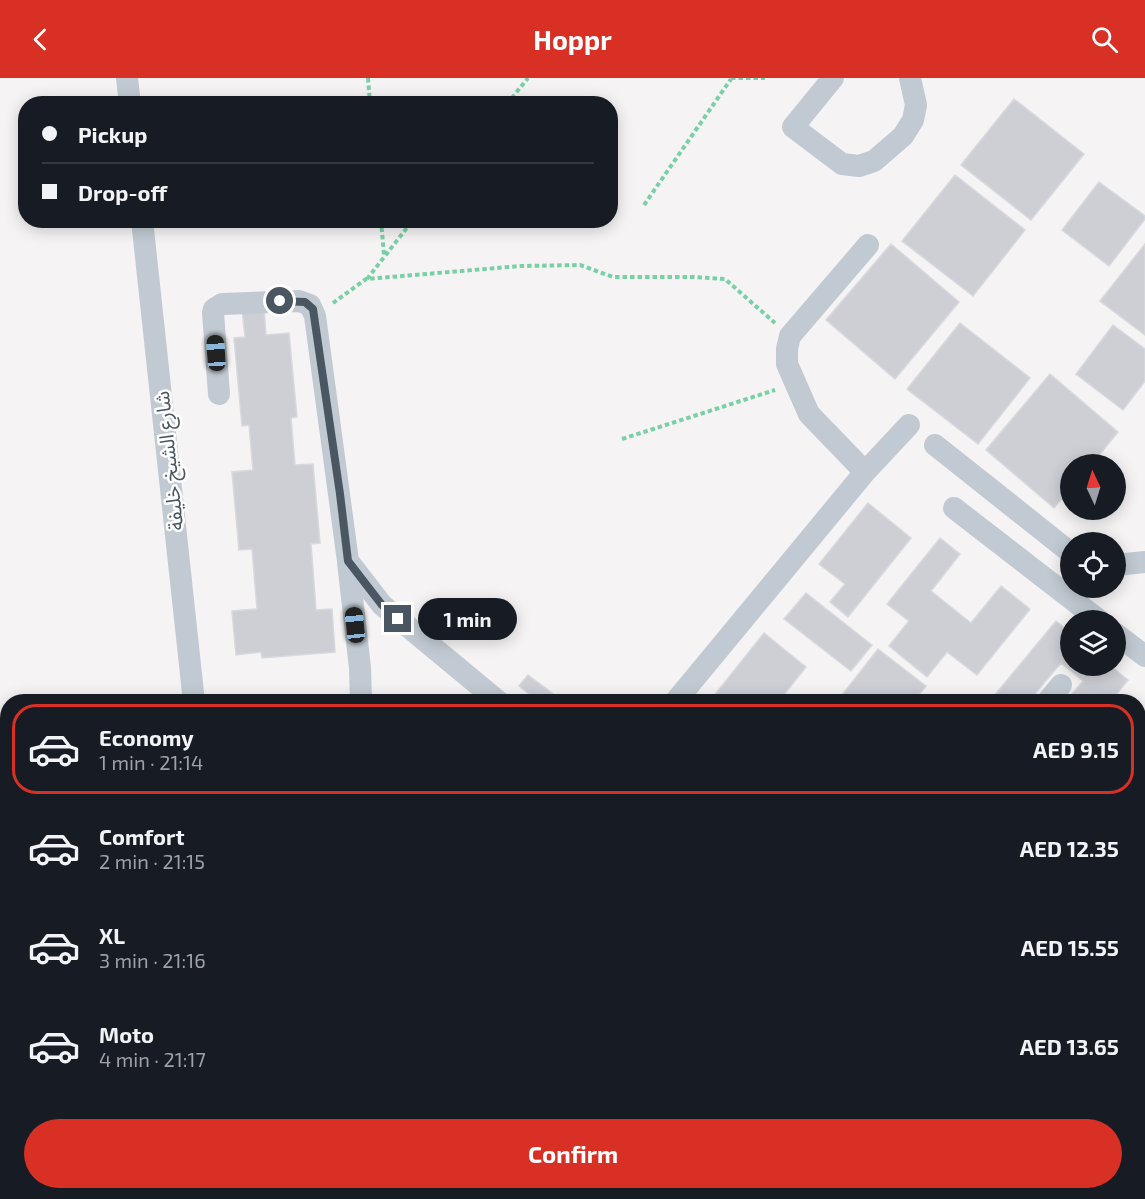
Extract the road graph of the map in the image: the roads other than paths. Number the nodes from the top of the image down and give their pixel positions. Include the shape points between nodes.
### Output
1 (127, 78) edge
2 (833, 78) edge
3 (910, 78) edge
4 (129, 96) edge
5 (143, 228) edge
6 (868, 245) dead end
7 (219, 394) dead end
8 (909, 425) dead end
9 (935, 445) dead end
10 (865, 472) junction
11 (954, 508) dead end
12 (1060, 545) edge
13 (348, 561) junction
14 (1145, 562) edge
15 (1126, 564) edge
16 (1086, 610) edge
17 (1126, 642) edge
18 (1145, 656) edge
19 (193, 694) edge
20 (361, 694) edge
21 (488, 694) edge
22 (685, 694) edge

1 - 4 street
2 - 3 street via 793,127 842,164 860,166 874,161 903,136 913,120 916,105
5 - 19 street, شارع الشيخ خليفة
6 - 10 street via 790,336 787,364 809,414
7 - 13 street via 213,313 217,306 299,301 309,305 315,316
8 - 10 street
9 - 12 street
10 - 22 street
11 - 16 street
13 - 20 street
13 - 21 street via 382,605
14 - 15 street
17 - 18 street

